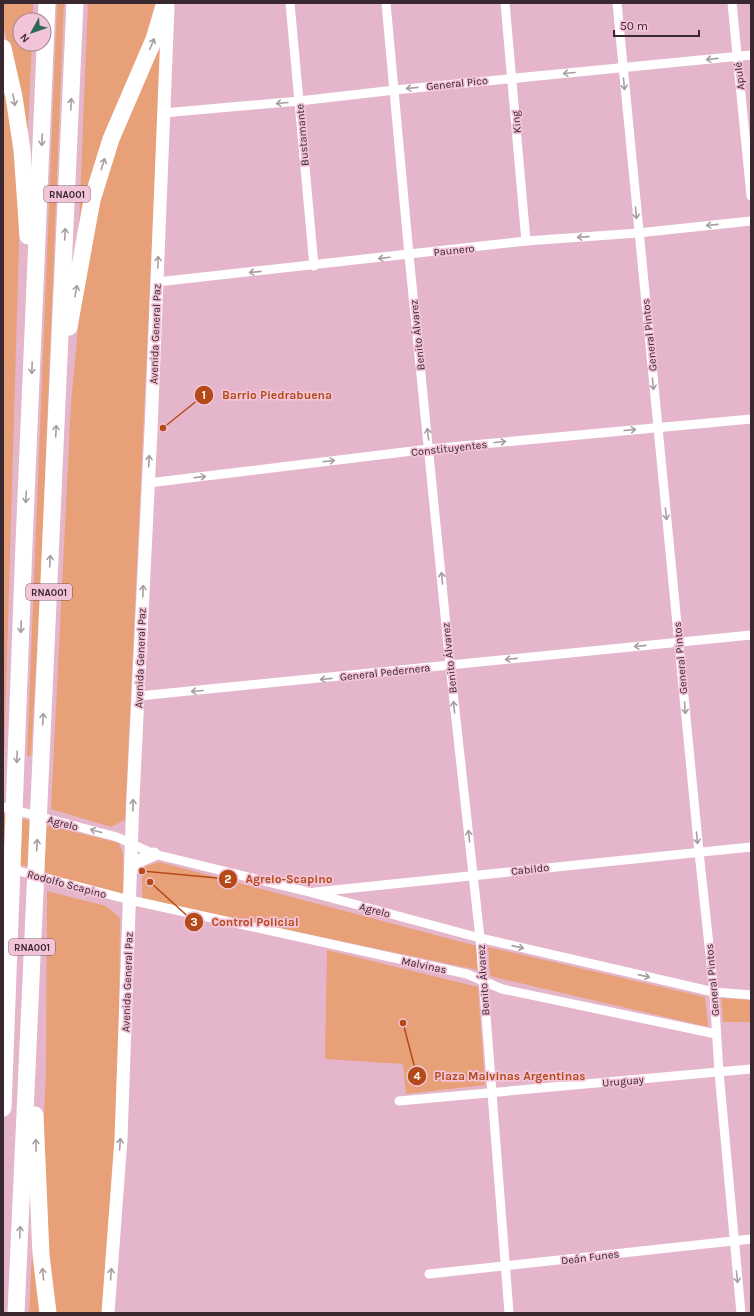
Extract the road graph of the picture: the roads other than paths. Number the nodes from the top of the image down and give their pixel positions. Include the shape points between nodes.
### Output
1 (47, 3) edge
2 (75, 3) edge
3 (165, 3) edge
4 (168, 3) edge
5 (290, 3) edge
6 (386, 3) edge
7 (505, 3) edge
8 (616, 3) edge
9 (732, 3) edge
10 (3, 48) edge
11 (751, 55) edge
12 (737, 56) junction
13 (622, 68) junction
14 (512, 78) junction
15 (395, 90) junction
16 (299, 101) junction
17 (163, 113) junction
18 (751, 196) edge
19 (751, 221) edge
20 (638, 233) junction
21 (526, 241) junction
22 (409, 255) junction
23 (314, 266) junction
24 (157, 282) junction
25 (34, 329) junction
26 (59, 385) junction
27 (751, 419) edge
28 (658, 428) junction
29 (430, 449) junction
30 (148, 484) junction
31 (751, 635) edge
32 (679, 642) junction
33 (450, 665) junction
34 (139, 696) junction
35 (10, 801) edge
36 (132, 844) junction
37 (751, 848) edge
38 (698, 852) junction
39 (154, 854) junction
40 (3, 867) edge
41 (131, 870) junction
42 (473, 875) junction
43 (309, 892) junction
44 (130, 900) junction
45 (480, 938) junction
46 (484, 980) junction
47 (714, 992) junction
48 (751, 995) edge
49 (30, 997) junction
50 (716, 1034) junction
51 (4, 1068) edge
52 (751, 1069) edge
53 (719, 1072) junction
54 (491, 1092) junction
55 (399, 1100) dead end
56 (3, 1108) edge
57 (751, 1239) edge
58 (734, 1240) junction
59 (505, 1266) junction
60 (429, 1274) dead end
61 (16, 1313) edge
62 (48, 1313) edge
63 (108, 1313) edge
64 (509, 1313) edge
65 (741, 1313) edge

1 -> 25 highway, RNA001
26 -> 2 highway, RNA001
26 -> 3 highway via 92,200 112,138 154,39
4 - 17 street, Avenida General Paz
5 - 16 street, Bustamante
6 - 15 street, Benito Álvarez
7 - 14 street, King
8 - 13 street, General Pintos
9 - 12 street, Apulé
10 -> 25 highway via 22,150
11 - 12 street, General Pico
12 -> 13 street, General Pico
12 - 18 street, Apulé
13 -> 14 street, General Pico
13 -> 20 street, General Pintos
14 -> 15 street, General Pico
14 - 21 street, King
15 - 16 street, General Pico
15 - 22 street, Benito Álvarez
16 -> 17 street, General Pico
16 - 23 street, Bustamante
24 -> 17 street, Avenida General Paz
19 -> 20 street, Paunero
20 -> 21 street, Paunero
20 -> 28 street, General Pintos
21 - 22 street, Paunero
22 -> 23 street, Paunero
29 -> 22 street, Benito Álvarez
23 -> 24 street, Paunero
30 -> 24 street, Avenida General Paz
25 -> 35 highway, RNA001
49 -> 26 highway, RNA001
27 - 28 street, Constituyentes
29 -> 28 street, Constituyentes
28 -> 32 street, General Pintos
30 -> 29 street, Constituyentes
33 -> 29 street, Benito Álvarez
34 -> 30 street, Avenida General Paz
31 - 32 street, General Pedernera
32 -> 33 street, General Pedernera
32 -> 38 street, General Pintos
33 -> 34 street, General Pedernera
42 -> 33 street, Benito Álvarez
36 -> 34 street, Avenida General Paz
36 -> 35 street, Agrelo
35 - 51 highway, RNA001 via 12,892
36 - 39 street, Agrelo
36 - 41 street, Avenida General Paz
37 - 38 street, Cabildo
38 - 42 street, Cabildo
38 - 47 street, General Pintos
39 - 41 street via 141,860
39 - 43 street, Agrelo
40 - 44 street, Rodolfo Scapino
41 - 44 street, Avenida General Paz
42 - 43 street, Cabildo
42 - 45 street, Benito Álvarez
43 - 45 street, Agrelo
44 - 46 street, Malvinas via 467,974
63 -> 44 street, Avenida General Paz via 121,1139
45 - 46 street, Benito Álvarez
45 -> 47 street, Agrelo
46 - 50 street, Malvinas via 502,989
46 - 54 street, Benito Álvarez
47 - 48 street, Agrelo
47 - 50 street, General Pintos
61 -> 49 highway, RNA001
62 -> 49 highway via 41,1261
50 - 53 street, General Pintos
51 - 56 highway, RNA001
52 - 53 street, Uruguay
53 - 54 street, Uruguay
53 - 58 street, General Pintos
54 - 55 street, Uruguay
54 - 59 street, Benito Álvarez
57 - 58 street, Deán Funes
58 - 59 street, Deán Funes
58 -> 65 street, General Pintos
59 - 60 street, Deán Funes
59 - 64 street, Benito Álvarez

